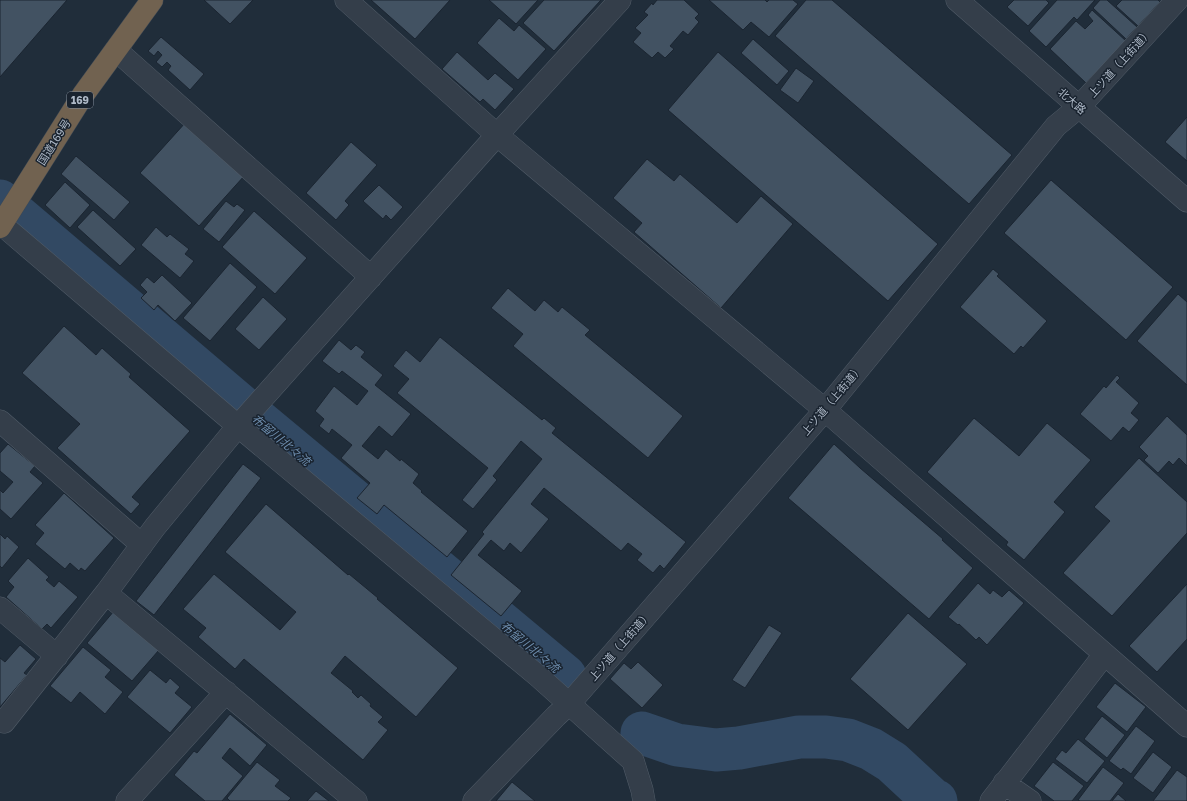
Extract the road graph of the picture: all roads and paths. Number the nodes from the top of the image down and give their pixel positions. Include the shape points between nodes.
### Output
1 (152, 0) edge
2 (346, 0) edge
3 (620, 0) edge
4 (957, 0) edge
5 (1177, 0) edge
6 (116, 50) junction
7 (1080, 107) junction
8 (497, 135) junction
9 (1187, 201) edge
10 (4, 219) edge
11 (371, 277) junction
12 (825, 410) junction
13 (246, 418) junction
14 (0, 421) edge
15 (142, 545) junction
16 (106, 593) junction
17 (0, 608) edge
18 (1104, 655) junction
19 (57, 656) junction
20 (226, 692) junction
21 (569, 704) junction
22 (4, 722) dead end
23 (1187, 726) edge
24 (997, 793) edge
25 (127, 801) edge
26 (356, 801) edge
27 (474, 801) edge
28 (644, 801) edge
29 (1030, 801) edge

1 - 6 highway, 国道169号 / 169
2 - 8 street
3 - 8 street
4 - 7 street, 北大路
5 - 7 street, 上ツ道（上街道）
6 - 10 highway, 国道169号 / 169 via 83,95
6 - 11 street
7 - 9 street, 北大路
7 - 12 street, 上ツ道（上街道） via 1056,126
8 - 11 street
8 - 12 street
10 - 13 street
11 - 13 street
12 - 18 street
12 - 21 street, 上ツ道（上街道）
13 - 15 street
13 - 21 street
14 - 15 street
15 - 16 street
16 - 19 street
16 - 20 street
17 - 19 street
18 - 23 street
18 - 24 street
19 - 22 street
20 - 25 street
20 - 26 street
21 - 27 street, 上ツ道（上街道）
21 - 28 street via 633,761
24 - 29 street

